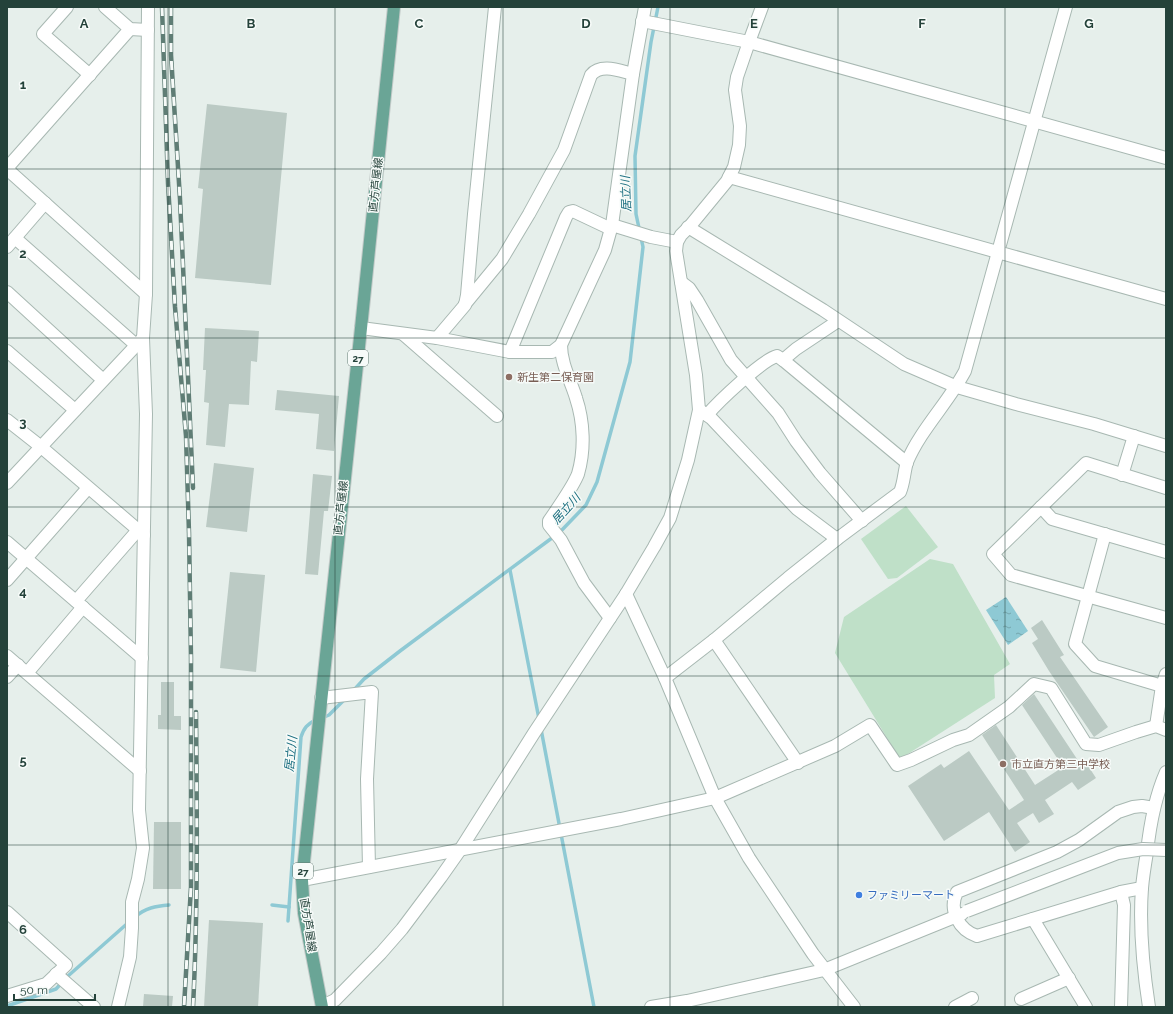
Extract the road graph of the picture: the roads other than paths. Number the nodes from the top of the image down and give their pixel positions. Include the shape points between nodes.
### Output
1 (67, 7) edge
2 (105, 7) edge
3 (148, 7) edge
4 (394, 7) edge
5 (495, 7) edge
6 (645, 7) edge
7 (762, 7) edge
8 (1066, 7) edge
9 (645, 22) junction
10 (130, 30) junction
11 (148, 30) junction
12 (749, 42) junction
13 (633, 74) junction
14 (90, 75) junction
15 (1034, 122) junction
16 (1166, 158) edge
17 (8, 172) edge
18 (729, 177) junction
19 (44, 203) junction
20 (612, 227) junction
21 (688, 228) junction
22 (677, 242) junction
23 (11, 243) edge
24 (998, 252) junction
25 (681, 282) junction
26 (7, 292) edge
27 (146, 294) junction
28 (1166, 299) edge
29 (465, 305) junction
30 (838, 321) junction
31 (361, 328) junction
32 (403, 334) junction
33 (437, 338) junction
34 (140, 342) junction
35 (560, 346) junction
36 (7, 352) edge
37 (510, 352) junction
38 (783, 360) junction
39 (746, 378) junction
40 (103, 380) junction
41 (957, 387) junction
42 (75, 410) junction
43 (703, 413) junction
44 (497, 416) dead end
45 (7, 420) edge
46 (1134, 436) junction
47 (40, 446) junction
48 (1166, 446) edge
49 (907, 463) junction
50 (1122, 475) junction
51 (7, 483) edge
52 (88, 488) junction
53 (1166, 488) edge
54 (1041, 507) junction
55 (862, 520) junction
56 (141, 533) junction
57 (1105, 534) junction
58 (837, 539) junction
59 (7, 542) edge
60 (1166, 552) edge
61 (26, 558) junction
62 (7, 580) edge
63 (626, 594) junction
64 (1088, 596) junction
65 (80, 604) junction
66 (610, 618) junction
67 (1166, 618) edge
68 (714, 640) junction
69 (7, 656) edge
70 (142, 658) junction
71 (18, 665) junction
72 (27, 673) junction
73 (7, 677) edge
74 (665, 678) junction
75 (1164, 680) edge
76 (324, 701) junction
77 (1161, 728) edge
78 (798, 763) junction
79 (140, 771) junction
80 (1166, 772) edge
81 (716, 798) junction
82 (1154, 808) junction
83 (460, 850) junction
84 (1166, 850) edge
85 (370, 867) junction
86 (302, 880) junction
87 (1142, 888) junction
88 (1120, 892) junction
89 (7, 912) edge
90 (962, 914) junction
91 (1033, 919) junction
92 (824, 970) junction
93 (56, 974) junction
94 (1069, 978) junction
95 (7, 996) edge
96 (972, 998) dead end
97 (1021, 999) dead end
98 (94, 1007) edge
99 (118, 1007) edge
100 (322, 1007) edge
101 (651, 1007) edge
102 (854, 1007) edge
103 (955, 1007) edge
104 (1086, 1007) edge
105 (1121, 1007) edge
106 (1149, 1007) edge

1 - 14 street via 43,34
2 - 10 street
3 - 11 street
4 - 31 main road, 直方芦屋線 / 27
5 - 29 street
6 - 9 street
7 - 12 street
8 - 15 street
9 - 12 street
9 - 13 street
10 - 11 street
10 - 14 street
11 - 27 street
12 - 15 street
12 - 18 street via 735,90 740,126 739,145
13 - 20 street
13 - 29 street via 602,68 595,70 591,75 564,150 529,214 502,259
14 - 17 street
15 - 16 street
15 - 24 street
17 - 19 street
18 - 21 street
18 - 24 street
19 - 23 street
19 - 27 street
20 - 22 street
20 - 35 street
20 - 37 street via 573,211 569,212
21 - 22 street
21 - 30 street
22 - 25 street
23 - 34 street
24 - 28 street
24 - 41 street via 965,371
25 - 39 street via 689,288 731,360
25 - 43 street
26 - 40 street
27 - 34 street
29 - 33 street
30 - 38 street
30 - 41 street via 904,364
31 - 32 street
31 - 76 main road, 直方芦屋線 / 27
32 - 33 street
32 - 44 street
33 - 37 street
34 - 40 street
34 - 56 street via 146,414
35 - 37 street via 552,352
35 - 66 street via 582,422 582,452 578,475 549,521 549,525 561,540 584,583
36 - 42 street
38 - 39 street via 776,356 771,358
38 - 49 street
39 - 43 street
39 - 55 street via 778,413 820,473
40 - 42 street
41 - 46 street
41 - 49 street via 927,426
42 - 47 street
43 - 58 street via 797,508
43 - 63 street via 670,518
45 - 47 street
46 - 48 street
46 - 50 street
47 - 51 street
47 - 52 street
49 - 55 street via 904,484 900,492
50 - 53 street
50 - 54 street via 1086,463
52 - 56 street
52 - 61 street
54 - 57 street via 1052,520
54 - 64 street via 993,554 1011,575
55 - 58 street
56 - 65 street
56 - 70 street
57 - 60 street
57 - 64 street
58 - 68 street
59 - 61 street
61 - 62 street
61 - 65 street
63 - 66 street
63 - 74 street
64 - 67 street
64 - 75 street via 1075,644 1095,666
65 - 70 street
65 - 72 street
66 - 83 street
68 - 74 street
68 - 78 street
69 - 71 street
70 - 79 street
71 - 72 street
71 - 73 street
72 - 79 street
74 - 81 street
75 - 77 street
76 - 85 street via 372,692 367,779
76 - 86 main road, 直方芦屋線 / 27
77 - 78 street via 1136,732 1100,746 1086,744 1051,688 1034,684 1009,707 969,735 912,760 897,765 870,724 835,746
78 - 81 street
79 - 99 street via 139,810 143,848 132,902 130,958
80 - 82 street
81 - 83 street
81 - 92 street via 748,858
82 - 87 street
82 - 90 street via 1133,807 1118,812 1079,840 1057,852 957,892 953,900 953,909
83 - 85 street
83 - 100 street via 402,929 381,953 335,1000
84 - 90 street, bridge via 1144,849 1118,853
85 - 86 street
86 - 100 main road, 直方芦屋線 / 27 via 304,913
87 - 88 street
87 - 106 street via 1141,930
88 - 91 street
88 - 105 street via 1124,905
89 - 93 street via 66,965
90 - 91 street via 964,929 977,936
90 - 92 street
91 - 94 street
92 - 101 street
92 - 102 street
93 - 95 street via 46,984
93 - 98 street
94 - 97 street
94 - 104 street
96 - 103 street

